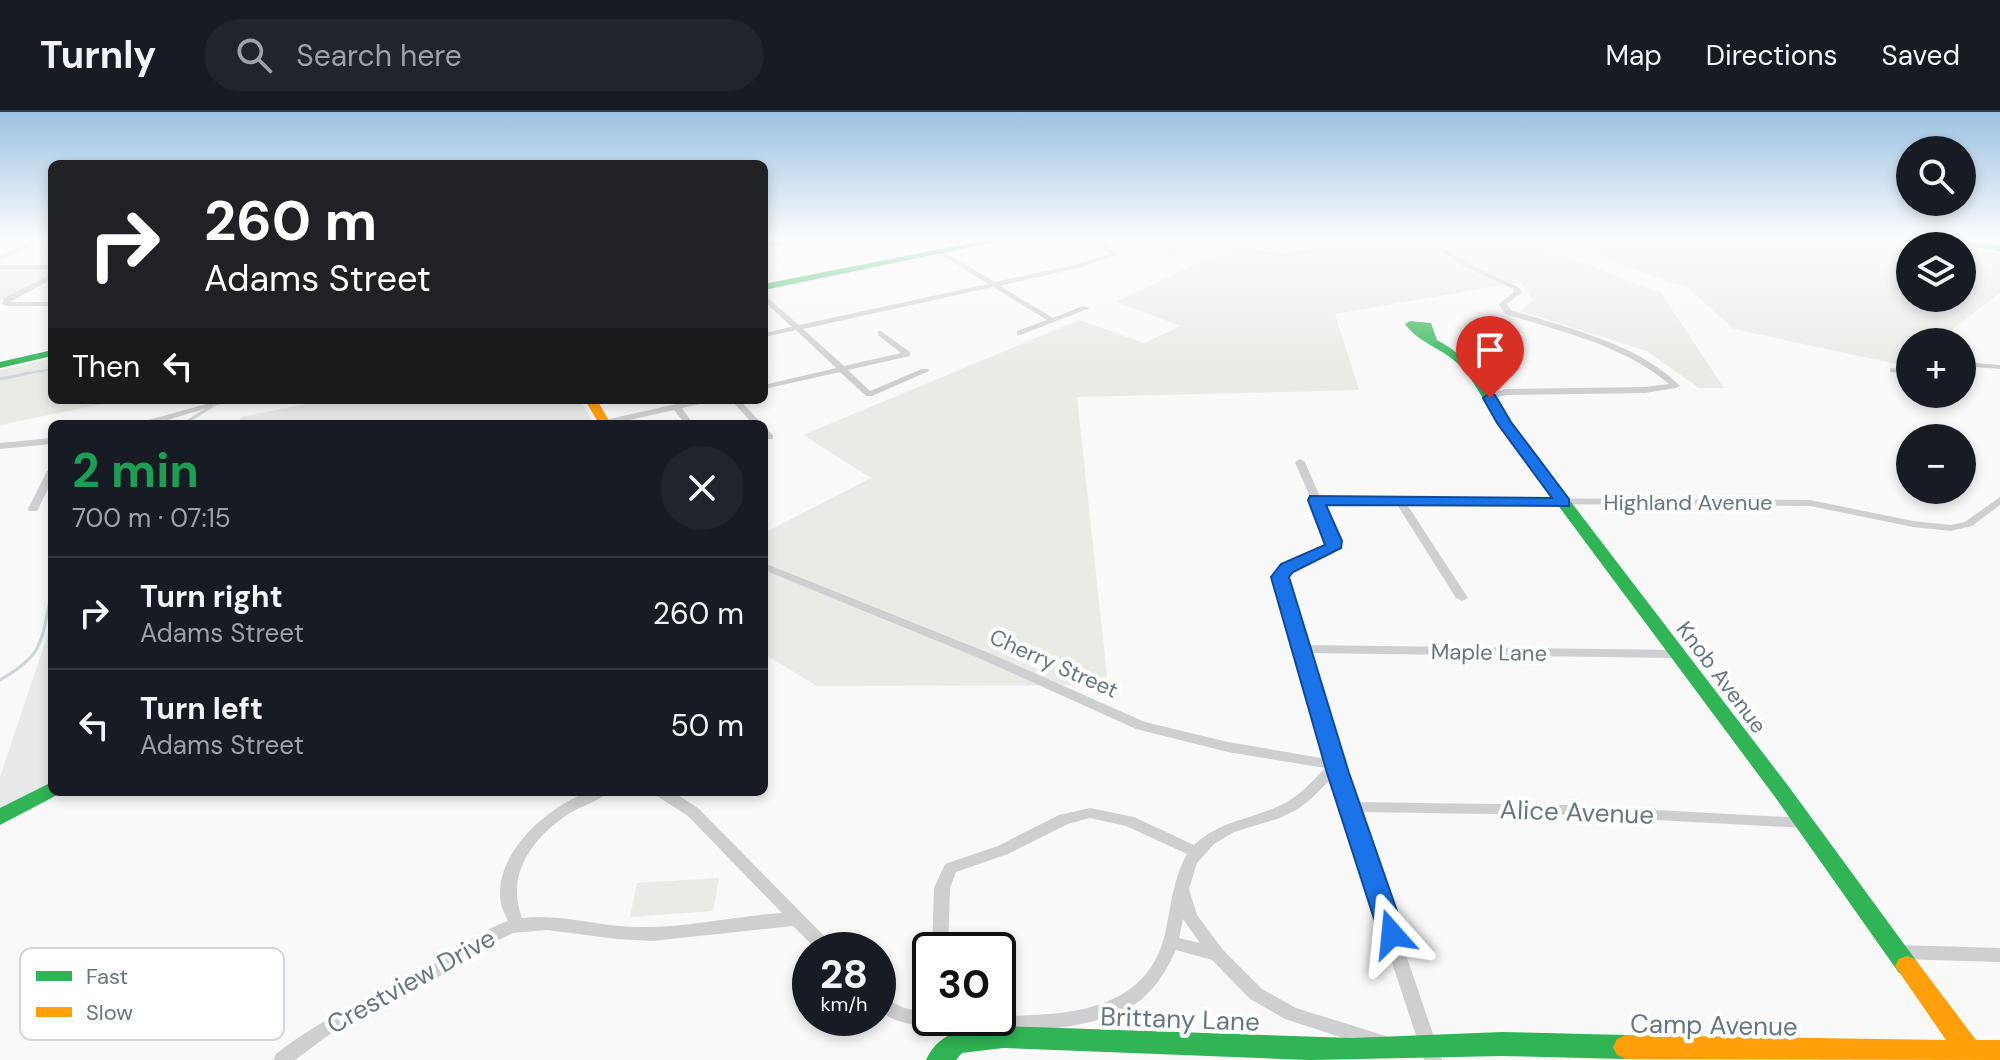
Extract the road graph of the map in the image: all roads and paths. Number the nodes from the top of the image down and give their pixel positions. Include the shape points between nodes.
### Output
1 (37, 284) edge
2 (988, 284) edge
3 (999, 284) edge
4 (1508, 284) edge
5 (991, 286) junction
6 (768, 300) edge
7 (48, 304) edge
8 (1086, 308) dead end
9 (1052, 320) junction
10 (799, 327) junction
11 (881, 333) dead end
12 (1020, 333) dead end
13 (768, 334) edge
14 (1432, 339) dead end
15 (48, 345) edge
16 (48, 354) edge
17 (0, 356) edge
18 (0, 365) edge
19 (1976, 365) edge
20 (2000, 367) edge
21 (843, 369) junction
22 (1893, 370) dead end
23 (1896, 370) edge
24 (925, 371) dead end
25 (768, 386) edge
26 (1490, 397) junction
27 (216, 404) edge
28 (686, 404) edge
29 (739, 404) edge
30 (676, 406) junction
31 (158, 420) edge
32 (621, 420) edge
33 (686, 420) edge
34 (754, 420) edge
35 (48, 441) edge
36 (0, 446) edge
37 (1300, 462) dead end
38 (48, 479) edge
39 (1316, 500) junction
40 (2000, 500) edge
41 (1399, 501) junction
42 (1564, 503) junction
43 (33, 509) dead end
44 (768, 568) edge
45 (1462, 598) dead end
46 (1301, 649) junction
47 (1678, 654) junction
48 (1336, 765) junction
49 (48, 791) edge
50 (590, 796) edge
51 (668, 796) edge
52 (1349, 807) junction
53 (0, 817) edge
54 (1804, 823) junction
55 (1196, 852) junction
56 (1185, 882) junction
57 (797, 919) junction
58 (517, 925) junction
59 (810, 932) edge
60 (941, 932) edge
61 (1171, 942) junction
62 (1898, 952) junction
63 (1217, 955) junction
64 (2000, 955) edge
65 (1016, 1020) edge
66 (1399, 1048) junction
67 (1969, 1051) junction
68 (1430, 1052) edge
69 (2000, 1052) edge
70 (282, 1060) edge
71 (939, 1060) edge

1 - 7 street via 6,304
2 - 5 street
3 - 5 street
4 - 26 street via 1518,292 1503,304 1508,312 1608,344 1658,371 1674,388 1506,392
5 - 9 street
5 - 10 street
6 - 10 street
8 - 9 street
9 - 12 street
10 - 13 street
10 - 21 street
11 - 21 street via 907,354
14 - 26 main road, Knob Avenue via 1463,362
15 - 17 main road
16 - 18 main road
19 - 20 street
21 - 24 street via 869,394
21 - 25 street
22 - 23 street
26 - 42 main road, Knob Avenue
27 - 31 street
28 - 30 street
29 - 34 street
30 - 32 street
30 - 33 street
35 - 36 street
37 - 39 street
38 - 43 street
39 - 41 street, Highland Avenue
39 - 46 street via 1333,548 1287,568 1280,577
40 - 42 street, Highland Avenue via 1970,523 1944,528 1810,503
41 - 42 street, Highland Avenue
41 - 45 street
42 - 47 main road, Knob Avenue
44 - 48 street, Cherry Street via 1141,726
46 - 47 street, Maple Lane
46 - 48 street
47 - 54 main road, Knob Avenue
48 - 52 street
48 - 55 street via 1296,803 1223,830
49 - 53 main road
50 - 58 street, Crestview Drive via 534,834 512,871 509,904
51 - 57 street via 693,812
52 - 54 street, Alice Avenue via 1563,810
52 - 68 street
54 - 62 main road, Knob Avenue
55 - 56 street
55 - 60 street via 1116,817 1090,813 1064,819 1003,850 950,868 942,888
56 - 61 street
56 - 63 street via 1190,917
57 - 58 street via 651,934
57 - 59 street
58 - 70 street, Crestview Drive via 323,1028
61 - 63 street
61 - 65 street via 1146,986 1118,1006 1057,1021
62 - 64 street
62 - 67 main road, Knob Avenue
63 - 66 street via 1256,994 1291,1014
66 - 68 main road, Brittany Lane
66 - 71 main road, Brittany Lane via 973,1038 956,1042
67 - 68 main road, Camp Avenue
67 - 69 main road, Camp Avenue

